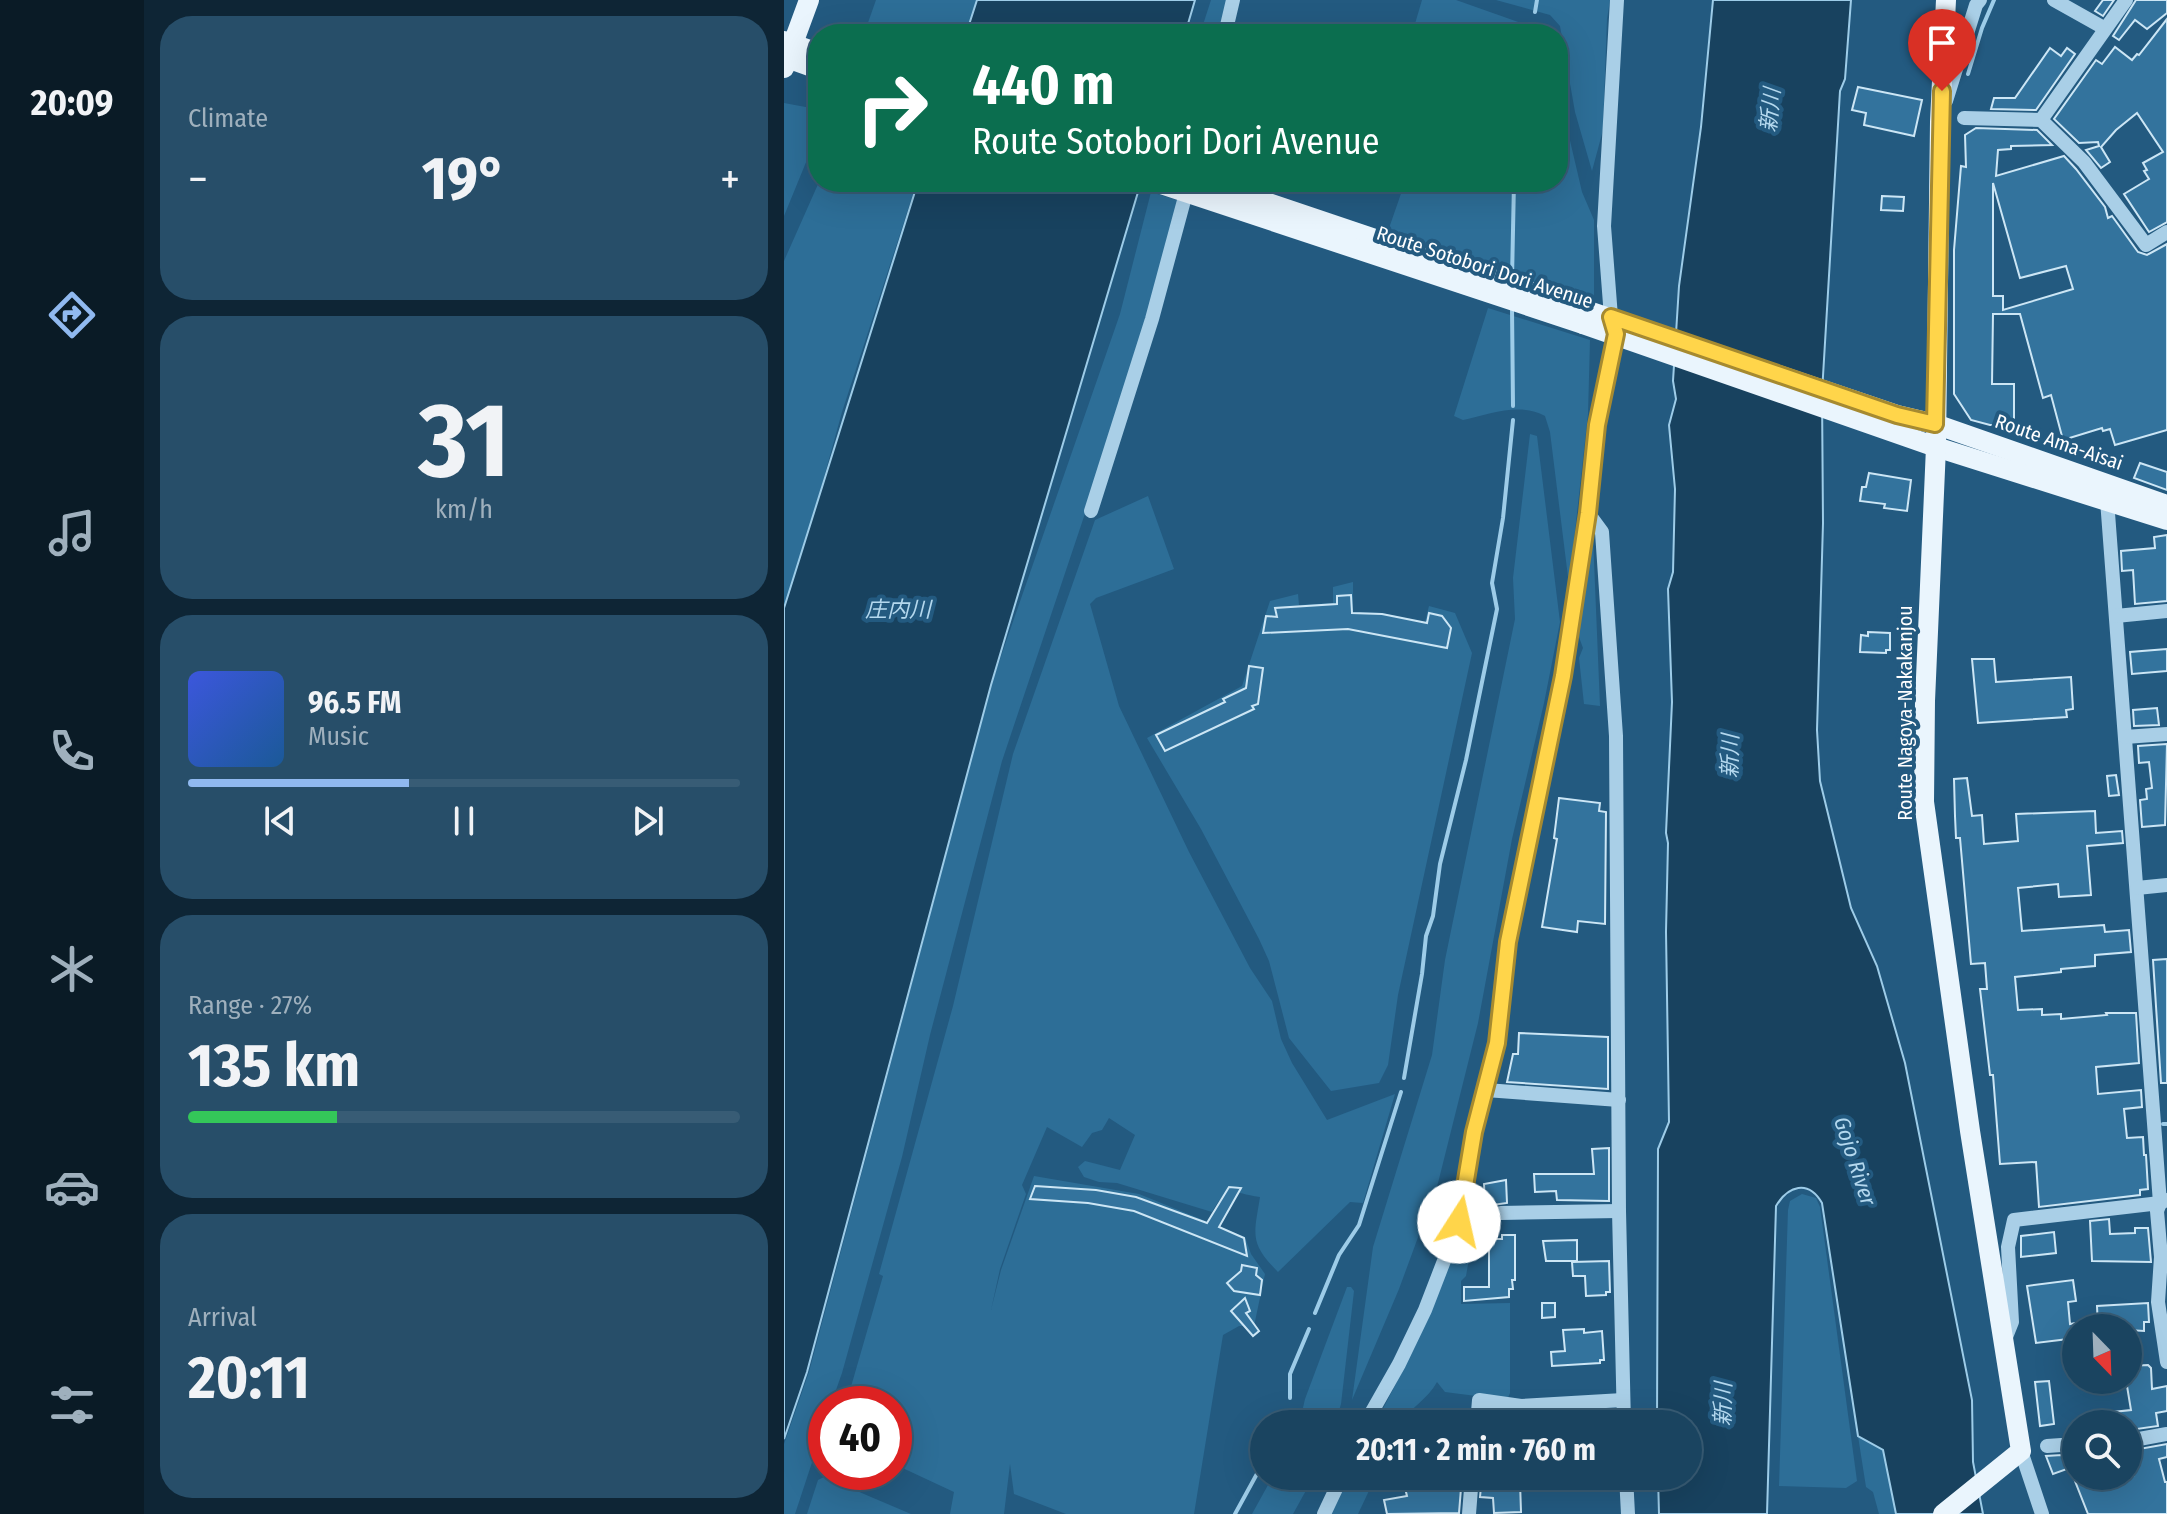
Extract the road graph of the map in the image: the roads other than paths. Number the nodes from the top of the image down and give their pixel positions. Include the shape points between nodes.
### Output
1 (809, 0) edge
2 (1233, 0) edge
3 (1617, 0) edge
4 (1946, 0) edge
5 (1980, 0) edge
6 (2054, 0) edge
7 (2126, 0) edge
8 (1227, 24) edge
9 (2104, 28) junction
10 (797, 56) edge
11 (1964, 118) dead end
12 (2041, 120) junction
13 (1940, 122) junction
14 (1186, 192) edge
15 (1187, 192) edge
16 (1234, 192) edge
17 (2167, 232) edge
18 (1583, 316) junction
19 (1614, 326) junction
20 (1894, 423) junction
21 (1935, 424) junction
22 (1936, 447) junction
23 (2107, 500) junction
24 (2167, 505) edge
25 (1091, 511) dead end
26 (1588, 513) junction
27 (2167, 520) edge
28 (2167, 611) edge
29 (2116, 616) junction
30 (2167, 734) edge
31 (2125, 737) junction
32 (2167, 885) edge
33 (2137, 888) junction
34 (1486, 1090) junction
35 (1619, 1100) junction
36 (2164, 1201) edge
37 (1619, 1211) junction
38 (1459, 1222) junction
39 (2164, 1256) edge
40 (2004, 1344) junction
41 (2167, 1362) edge
42 (1623, 1400) junction
43 (1372, 1410) edge
44 (1478, 1410) edge
45 (1623, 1410) edge
46 (2167, 1434) edge
47 (2142, 1438) edge
48 (2062, 1445) edge
49 (2047, 1446) dead end
50 (2015, 1457) junction
51 (1335, 1490) edge
52 (1471, 1490) edge
53 (1627, 1490) edge
54 (1324, 1514) edge
55 (1469, 1514) edge
56 (1628, 1514) edge
57 (1943, 1514) edge
58 (2042, 1514) edge

1 - 10 main road
2 - 8 street
3 - 19 street via 1604,226
4 - 13 main road, Route Nagoya-Nakakanjou
5 - 13 street
6 - 9 street
7 - 9 street
9 - 12 street
11 - 12 street
12 - 17 street via 2084,162 2146,245
13 - 21 main road, Route Nagoya-Nakakanjou
14 - 25 street
15 - 18 main road, Route Sotobori Dori Avenue, bridge
16 - 18 main road, Route Sotobori Dori Avenue
18 - 19 main road, Route Sotobori Dori Avenue
19 - 20 main road, Route Sotobori Dori Avenue
19 - 26 street
20 - 21 main road, Route Sotobori Dori Avenue
20 - 22 main road, Route Sotobori Dori Avenue
21 - 22 main road, Route Nagoya-Nakakanjou
21 - 24 main road, Route Ama-Aisai
22 - 23 main road, Route Ama-Aisai
22 - 40 main road, Route Nagoya-Nakakanjou via 1924,802
23 - 27 main road, Route Ama-Aisai
23 - 29 street
26 - 34 street via 1563,676 1508,942
26 - 35 street via 1602,532 1616,736
28 - 29 street
29 - 31 street
30 - 31 street
31 - 33 street
32 - 33 street
33 - 36 street
34 - 35 street
34 - 38 street
35 - 37 street
36 - 39 street via 2157,1211
36 - 40 street via 2014,1220 2008,1247 2012,1322
37 - 38 street via 1536,1211
37 - 42 street
38 - 43 street via 1425,1310
39 - 41 street via 2158,1302
40 - 50 main road, Route Nagoya-Nakakanjou
42 - 44 street via 1521,1406 1479,1400
42 - 45 street
46 - 47 street
48 - 49 street
50 - 57 main road
50 - 58 street
51 - 54 street
52 - 55 street
53 - 56 street

